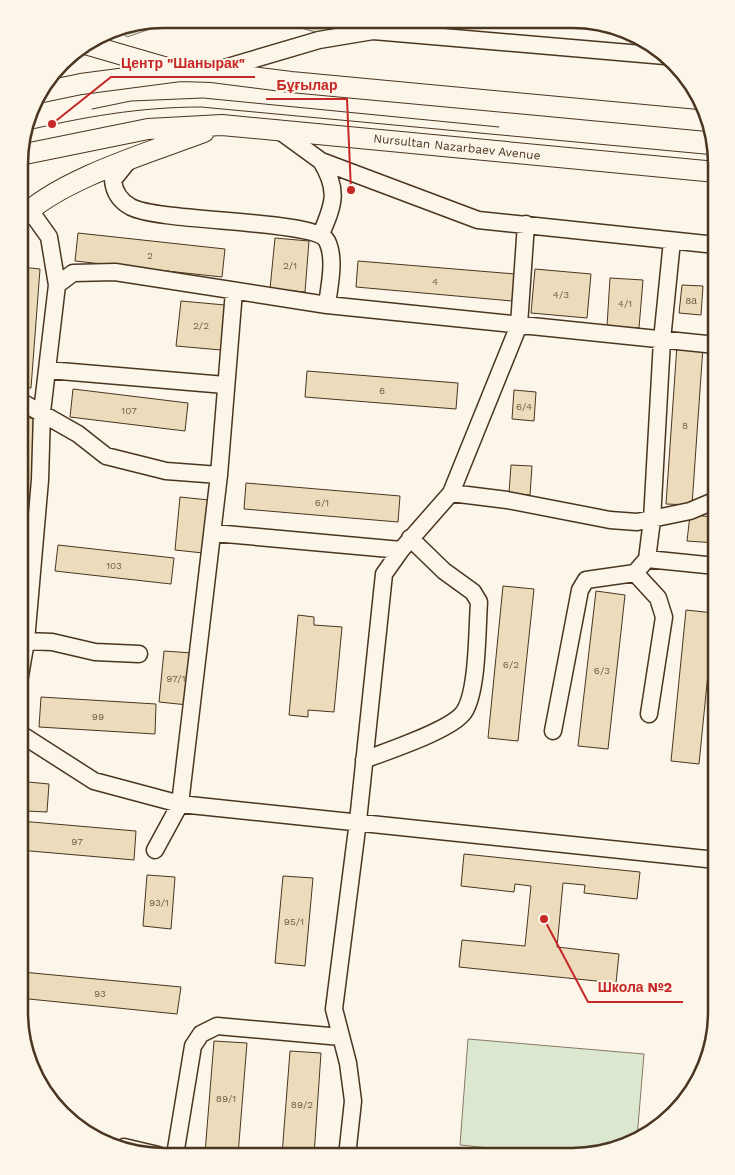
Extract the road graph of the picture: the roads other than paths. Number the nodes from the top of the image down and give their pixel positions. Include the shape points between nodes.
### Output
1 (368, 28) edge
2 (395, 28) edge
3 (94, 47) edge
4 (652, 55) edge
5 (180, 71) junction
6 (212, 72) junction
7 (48, 92) edge
8 (700, 120) edge
9 (222, 125) junction
10 (277, 129) junction
11 (29, 153) edge
12 (129, 160) junction
13 (321, 161) junction
14 (708, 171) edge
15 (28, 212) edge
16 (28, 217) edge
17 (526, 224) junction
18 (321, 234) junction
19 (672, 241) junction
20 (708, 244) edge
21 (57, 285) junction
22 (234, 291) junction
23 (327, 305) junction
24 (519, 325) junction
25 (662, 340) junction
26 (708, 344) edge
27 (48, 370) junction
28 (225, 385) junction
29 (28, 405) edge
30 (42, 412) junction
31 (219, 474) junction
32 (451, 493) junction
33 (708, 504) edge
34 (652, 520) junction
35 (214, 533) junction
36 (406, 544) junction
37 (647, 559) junction
38 (708, 565) edge
39 (635, 573) junction
40 (28, 618) edge
41 (28, 641) edge
42 (139, 654) dead end
43 (650, 714) dead end
44 (553, 731) dead end
45 (28, 739) edge
46 (364, 760) junction
47 (180, 804) junction
48 (358, 821) junction
49 (155, 850) dead end
50 (707, 859) edge
51 (341, 1037) junction
52 (176, 1148) edge
53 (348, 1148) edge

1 - 6 lane
2 - 4 lane
3 - 5 main road
5 - 6 main road
5 - 7 main road
6 - 8 main road
9 - 10 main road, Nursultan Nazarbaev Avenue
9 - 11 main road, Nursultan Nazarbaev Avenue via 148,129
9 - 12 main road
10 - 13 lane
10 - 14 main road, Nursultan Nazarbaev Avenue
12 - 15 main road via 59,190
12 - 18 lane via 113,180 114,191 131,207
13 - 17 lane via 478,220
13 - 18 lane via 333,187 330,215
16 - 21 lane via 48,237
17 - 19 lane
17 - 24 lane
18 - 23 lane via 327,241 331,256
19 - 20 lane
19 - 25 lane
21 - 22 lane via 73,273 115,272
21 - 27 lane
22 - 23 lane
22 - 28 lane
23 - 24 lane
24 - 25 lane
24 - 32 lane
25 - 26 lane
25 - 34 lane
27 - 28 lane
27 - 30 lane
28 - 31 lane
29 - 30 lane
30 - 31 lane via 106,456 166,471
30 - 40 lane via 40,480
31 - 35 lane
32 - 34 lane via 610,520
32 - 36 lane
33 - 34 lane
34 - 37 lane
35 - 36 lane
35 - 47 lane
36 - 46 lane via 384,574
36 - 46 lane via 473,592 479,602 472,695 464,713 452,725
37 - 38 lane
37 - 39 lane
39 - 43 lane via 658,598 664,617
39 - 44 lane via 586,580 580,590
41 - 42 lane via 52,642 95,652
45 - 47 lane via 94,782
46 - 48 lane
47 - 48 lane
47 - 49 lane
48 - 50 lane
48 - 51 lane via 334,1009
51 - 52 lane via 217,1026 201,1034 193,1046
51 - 53 lane via 353,1101

